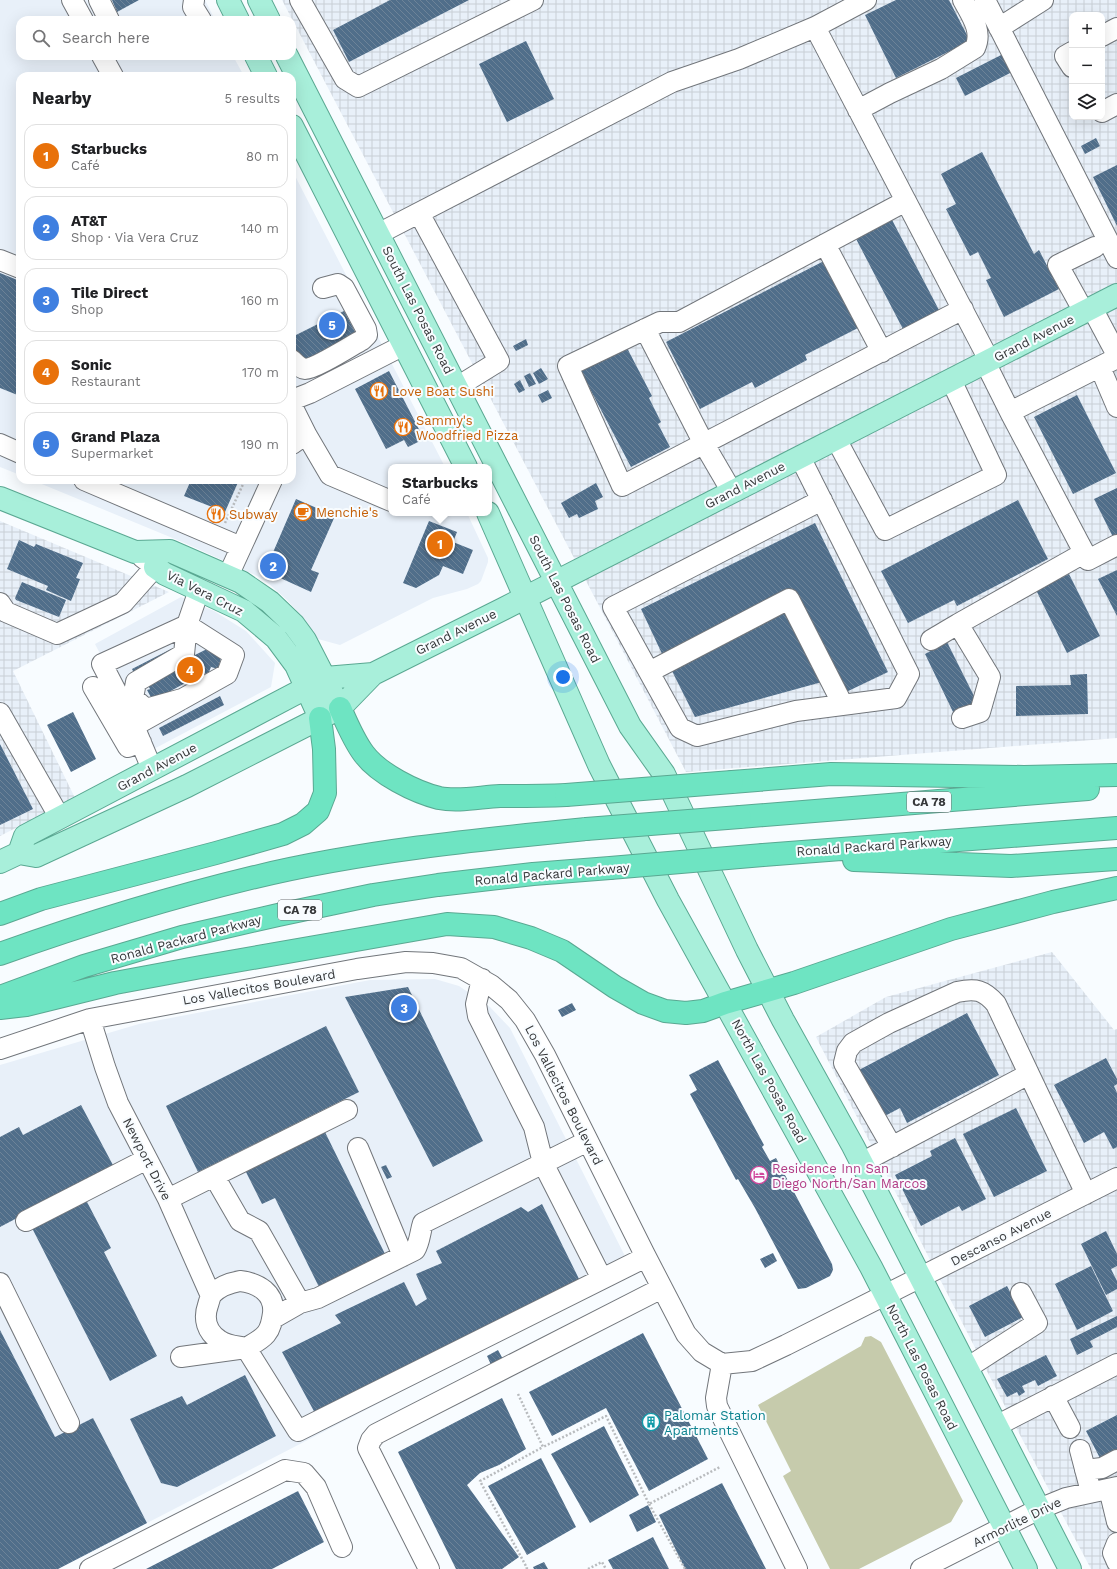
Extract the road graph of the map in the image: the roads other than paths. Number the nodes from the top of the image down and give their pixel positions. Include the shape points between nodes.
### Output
1 (72, 0) edge
2 (99, 0) edge
3 (228, 0) edge
4 (300, 0) edge
5 (534, 0) edge
6 (866, 0) edge
7 (963, 0) edge
8 (985, 0) edge
9 (1043, 0) edge
10 (80, 16) edge
11 (107, 16) edge
12 (236, 16) edge
13 (815, 27) junction
14 (999, 28) junction
15 (1117, 28) edge
16 (1105, 34) edge
17 (104, 60) edge
18 (258, 60) edge
19 (289, 60) edge
20 (111, 72) edge
21 (264, 72) edge
22 (295, 72) edge
23 (296, 74) edge
24 (1117, 104) edge
25 (858, 110) junction
26 (1105, 110) edge
27 (296, 134) edge
28 (906, 201) junction
29 (419, 213) junction
30 (378, 234) junction
31 (825, 244) junction
32 (1095, 247) dead end
33 (1117, 258) edge
34 (0, 260) edge
35 (16, 266) edge
36 (323, 288) dead end
37 (1117, 296) edge
38 (963, 309) junction
39 (1088, 310) junction
40 (645, 329) junction
41 (404, 345) junction
42 (882, 352) junction
43 (1117, 355) edge
44 (987, 361) junction
45 (1108, 363) edge
46 (296, 364) edge
47 (951, 380) junction
48 (457, 387) junction
49 (296, 398) edge
50 (1117, 407) edge
51 (1010, 412) junction
52 (296, 425) edge
53 (299, 439) edge
54 (836, 439) junction
55 (0, 444) edge
56 (704, 444) junction
57 (16, 451) edge
58 (800, 457) junction
59 (464, 464) edge
60 (93, 484) edge
61 (270, 484) edge
62 (732, 492) junction
63 (0, 498) edge
64 (388, 500) edge
65 (822, 500) junction
66 (489, 516) edge
67 (1117, 545) edge
68 (241, 547) junction
69 (135, 552) junction
70 (1084, 553) junction
71 (155, 567) junction
72 (228, 576) junction
73 (556, 581) junction
74 (199, 590) junction
75 (525, 597) junction
76 (0, 603) edge
77 (958, 624) junction
78 (186, 625) junction
79 (931, 640) dead end
80 (649, 672) junction
81 (373, 674) junction
82 (316, 683) junction
83 (93, 687) dead end
84 (182, 699) junction
85 (843, 705) junction
86 (340, 708) junction
87 (0, 713) edge
88 (320, 718) junction
89 (962, 718) dead end
90 (137, 734) junction
91 (152, 769) junction
92 (1117, 775) edge
93 (1117, 787) edge
94 (60, 818) junction
95 (1117, 828) edge
96 (93, 830) junction
97 (763, 855) junction
98 (9, 857) edge
99 (1117, 860) edge
100 (1117, 888) edge
101 (0, 914) edge
102 (0, 954) edge
103 (482, 979) junction
104 (768, 990) junction
105 (0, 997) edge
106 (725, 1003) junction
107 (0, 1008) edge
108 (90, 1019) junction
109 (0, 1049) edge
110 (1029, 1074) junction
111 (347, 1110) dead end
112 (588, 1141) junction
113 (892, 1147) junction
114 (358, 1148) dead end
115 (147, 1159) junction
116 (543, 1163) junction
117 (861, 1163) junction
118 (214, 1176) junction
119 (1117, 1178) edge
120 (1086, 1194) junction
121 (168, 1199) junction
122 (26, 1221) dead end
123 (403, 1256) junction
124 (646, 1257) junction
125 (920, 1278) junction
126 (602, 1279) junction
127 (0, 1282) edge
128 (662, 1288) junction
129 (1021, 1293) dead end
130 (211, 1296) junction
131 (886, 1296) junction
132 (300, 1303) junction
133 (272, 1319) junction
134 (246, 1348) junction
135 (181, 1357) dead end
136 (722, 1364) junction
137 (1117, 1364) edge
138 (966, 1368) junction
139 (1054, 1396) junction
140 (69, 1423) dead end
141 (996, 1426) junction
142 (1070, 1428) dead end
143 (1080, 1450) dead end
144 (1117, 1460) edge
145 (1085, 1470) junction
146 (1106, 1489) edge
147 (1039, 1509) junction
148 (1117, 1522) edge
149 (1004, 1527) junction
150 (1117, 1543) edge
151 (342, 1548) dead end
152 (1117, 1562) edge
153 (90, 1569) edge
154 (428, 1569) edge
155 (797, 1569) edge
156 (921, 1569) edge
157 (1026, 1569) edge
158 (1070, 1569) edge

1 - 10 street
2 - 11 street
3 - 12 main road
4 - 5 street via 345,79 358,87
6 - 13 street
7 - 25 street via 978,28 978,42 975,48 941,70
8 - 14 street
9 - 14 street
13 - 25 street
13 - 29 street via 739,59 672,82
14 - 33 street
15 - 16 street
17 - 20 street
18 - 21 main road
19 - 22 main road, South Las Posas Road
23 - 30 main road, South Las Posas Road
24 - 26 street
25 - 28 street
27 - 41 main road
28 - 31 street
28 - 38 street
29 - 30 street
29 - 48 street via 499,361
30 - 48 main road, South Las Posas Road
31 - 40 street via 679,322 660,322
31 - 42 street
32 - 39 street via 1058,265
34 - 35 street
36 - 46 street via 338,284 344,288 367,335 317,365 306,369
37 - 39 main road, Grand Avenue
38 - 42 street
38 - 44 street
39 - 43 street
39 - 44 main road, Grand Avenue
40 - 56 street
40 - 56 street via 568,366 622,486
41 - 49 street
41 - 59 main road
42 - 56 street
44 - 47 main road, Grand Avenue
44 - 51 street
45 - 50 street
45 - 51 street
47 - 54 main road, Grand Avenue
47 - 54 street via 996,475 885,530
48 - 73 main road, South Las Posas Road
51 - 70 street
52 - 53 street
53 - 64 street via 330,475
54 - 58 main road, Grand Avenue
55 - 57 street
56 - 62 street
58 - 62 main road, Grand Avenue
58 - 65 street
60 - 68 street
61 - 68 street
62 - 73 main road, Grand Avenue
63 - 69 main road, Via Vera Cruz
65 - 80 street via 613,607
65 - 85 street via 909,674 896,698
66 - 75 main road
67 - 70 street via 1088,560
68 - 72 street
69 - 71 street, Via Vera Cruz
69 - 72 main road, Via Vera Cruz via 170,551
70 - 77 street
71 - 74 main road, Via Vera Cruz
71 - 76 street via 123,603 57,634 6,612
72 - 82 main road, Via Vera Cruz via 270,602 294,625 305,640
73 - 75 main road, Grand Avenue
73 - 104 main road, South Las Posas Road via 630,726 664,774
74 - 78 street
74 - 82 main road, Via Vera Cruz via 244,612 276,638 296,665
75 - 81 main road, Grand Avenue
75 - 106 main road, North Las Posas Road via 599,765 668,900
77 - 79 street
77 - 89 street via 990,678 980,712
78 - 84 street via 234,655 226,674
78 - 84 street via 184,654 136,682 134,698 146,709
78 - 90 street via 102,664
80 - 85 street via 680,728 697,736 796,711
80 - 85 street via 789,599
81 - 82 main road, Grand Avenue
81 - 86 main road, Grand Avenue
82 - 86 main road, Via Vera Cruz
82 - 88 main road, Via Vera Cruz
82 - 91 main road, Grand Avenue
83 - 90 street via 128,747
84 - 90 street
86 - 88 main road, Grand Avenue
86 - 92 highway, bridge via 364,755 384,772 410,788 440,798 566,795 831,774
87 - 94 street
88 - 96 main road, Grand Avenue via 187,786
88 - 101 highway via 325,793 318,811 303,824 283,834 216,854 41,899
90 - 91 street
91 - 94 main road, Grand Avenue
91 - 96 main road via 154,779 151,784 109,811
93 - 102 highway, CA 78, bridge via 450,842 255,877 82,925
94 - 98 main road, Grand Avenue via 25,836
95 - 97 highway, Ronald Packard Parkway / CA 78
96 - 98 main road, Grand Avenue via 36,856
97 - 99 highway via 1011,866
97 - 105 highway, Ronald Packard Parkway / CA 78, bridge via 533,874 373,895 182,937 84,966
100 - 104 highway via 951,929
103 - 108 street, Los Vallecitos Boulevard via 461,968 406,962
103 - 112 street, Los Vallecitos Boulevard via 509,1000 525,1020
103 - 116 street via 476,1004 478,1016 534,1127
104 - 106 highway
104 - 117 main road
106 - 107 highway via 686,1014 665,1011 643,1003 562,951 531,938 494,927 447,924 193,968 114,983 26,1005
106 - 131 main road, North Las Posas Road
108 - 109 street, Los Vallecitos Boulevard
108 - 115 street, Newport Drive via 118,1103
110 - 113 street
110 - 113 street via 996,1004 989,995 979,990 958,992 853,1043 847,1051 844,1063
110 - 120 street
111 - 118 street
112 - 116 street
112 - 124 street, Los Vallecitos Boulevard
113 - 117 street
114 - 123 street
115 - 121 street, Newport Drive
115 - 122 street
116 - 123 street via 423,1223 419,1244 415,1250
116 - 126 street
117 - 125 main road
118 - 121 street
118 - 132 street via 240,1221 259,1231
119 - 120 street, Descanso Avenue
120 - 125 street, Descanso Avenue
121 - 130 street, Newport Drive
123 - 132 street via 318,1298
124 - 126 street
124 - 128 street, Los Vallecitos Boulevard
125 - 131 street, Descanso Avenue
125 - 138 main road
126 - 134 street via 298,1431
127 - 140 street
128 - 136 street, Los Vallecitos Boulevard via 686,1334 702,1352
128 - 154 street via 376,1434 371,1440 368,1448
129 - 138 street via 1037,1323
130 - 133 street via 231,1282 240,1281 257,1285 270,1297 274,1306
130 - 134 street via 205,1315 211,1333 227,1344
131 - 136 street via 752,1361
131 - 149 main road, North Las Posas Road
132 - 133 street
133 - 134 street via 266,1333
134 - 135 street
136 - 155 street via 717,1406
137 - 139 street
138 - 141 main road
139 - 141 street
139 - 142 street
141 - 147 main road
143 - 145 street
144 - 145 street via 1102,1468
145 - 146 street
146 - 147 street, Armorlite Drive via 1066,1498
146 - 148 street
147 - 149 street, Armorlite Drive
147 - 158 main road
149 - 156 street, Armorlite Drive
149 - 157 main road, North Las Posas Road
150 - 152 street via 1113,1553
151 - 153 street via 316,1487 304,1473 285,1470

